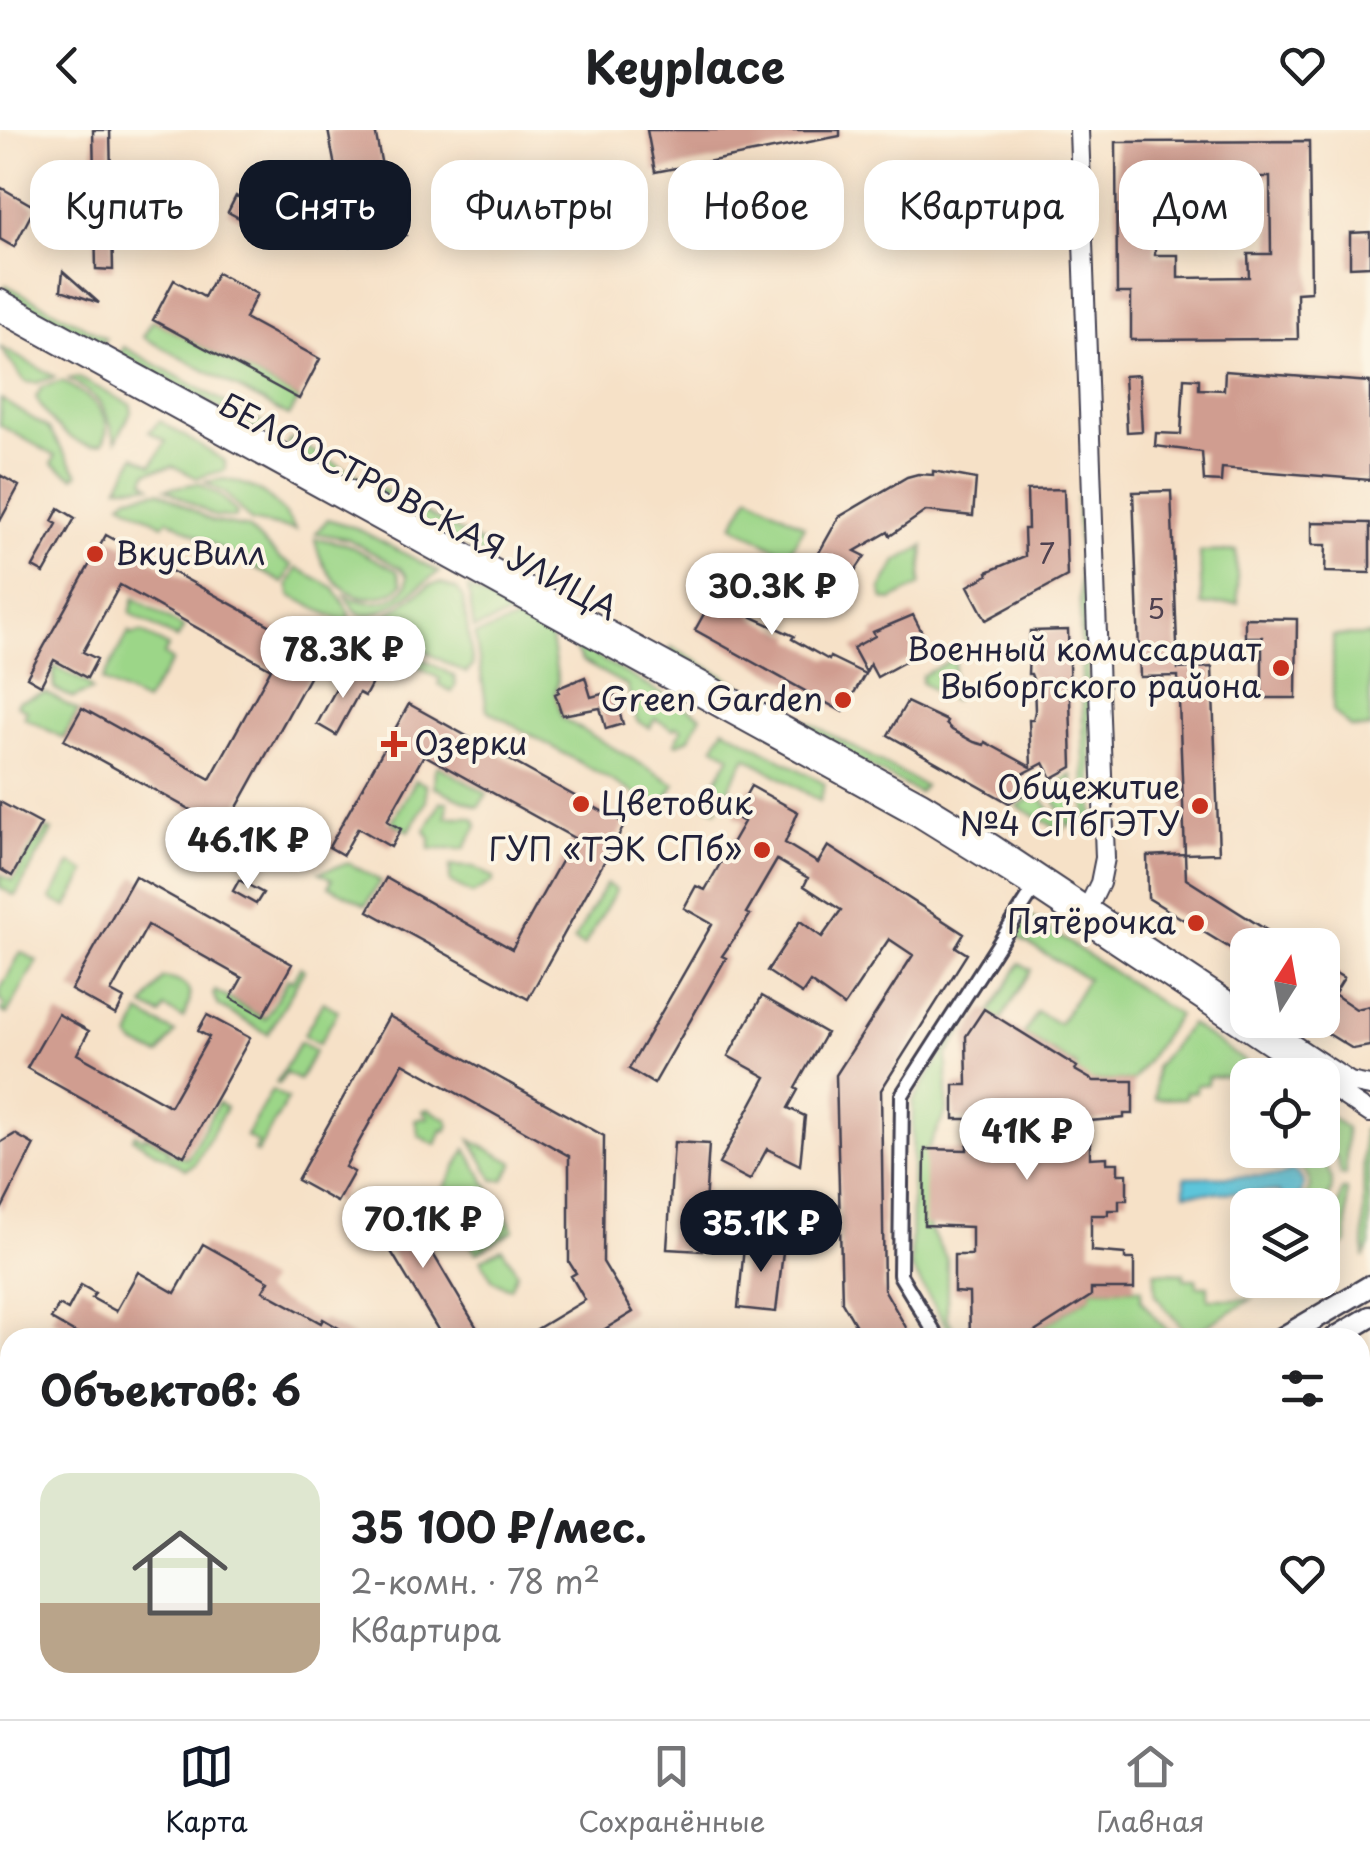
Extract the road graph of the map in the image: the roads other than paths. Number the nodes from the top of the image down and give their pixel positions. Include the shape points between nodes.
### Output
1 (1080, 130) edge
2 (0, 299) edge
3 (0, 312) edge
4 (1034, 889) junction
5 (1085, 914) junction
6 (1230, 1003) edge
7 (1283, 1038) edge
8 (1290, 1058) edge
9 (1370, 1086) edge
10 (1340, 1092) edge
11 (1370, 1113) edge
12 (1370, 1286) edge
13 (932, 1328) edge
14 (1299, 1328) edge

1 - 5 street via 1105,858
2 - 5 street, БЕЛООСТРОВСКАЯ УЛИЦА via 922,801
3 - 4 street, БЕЛООСТРОВСКАЯ УЛИЦА via 852,779
4 - 5 street, БЕЛООСТРОВСКАЯ УЛИЦА
4 - 13 street via 902,1095 900,1274
5 - 6 street, БЕЛООСТРОВСКАЯ УЛИЦА
5 - 8 street, БЕЛООСТРОВСКАЯ УЛИЦА
7 - 9 street via 1350,1082
10 - 11 street
12 - 14 main road

